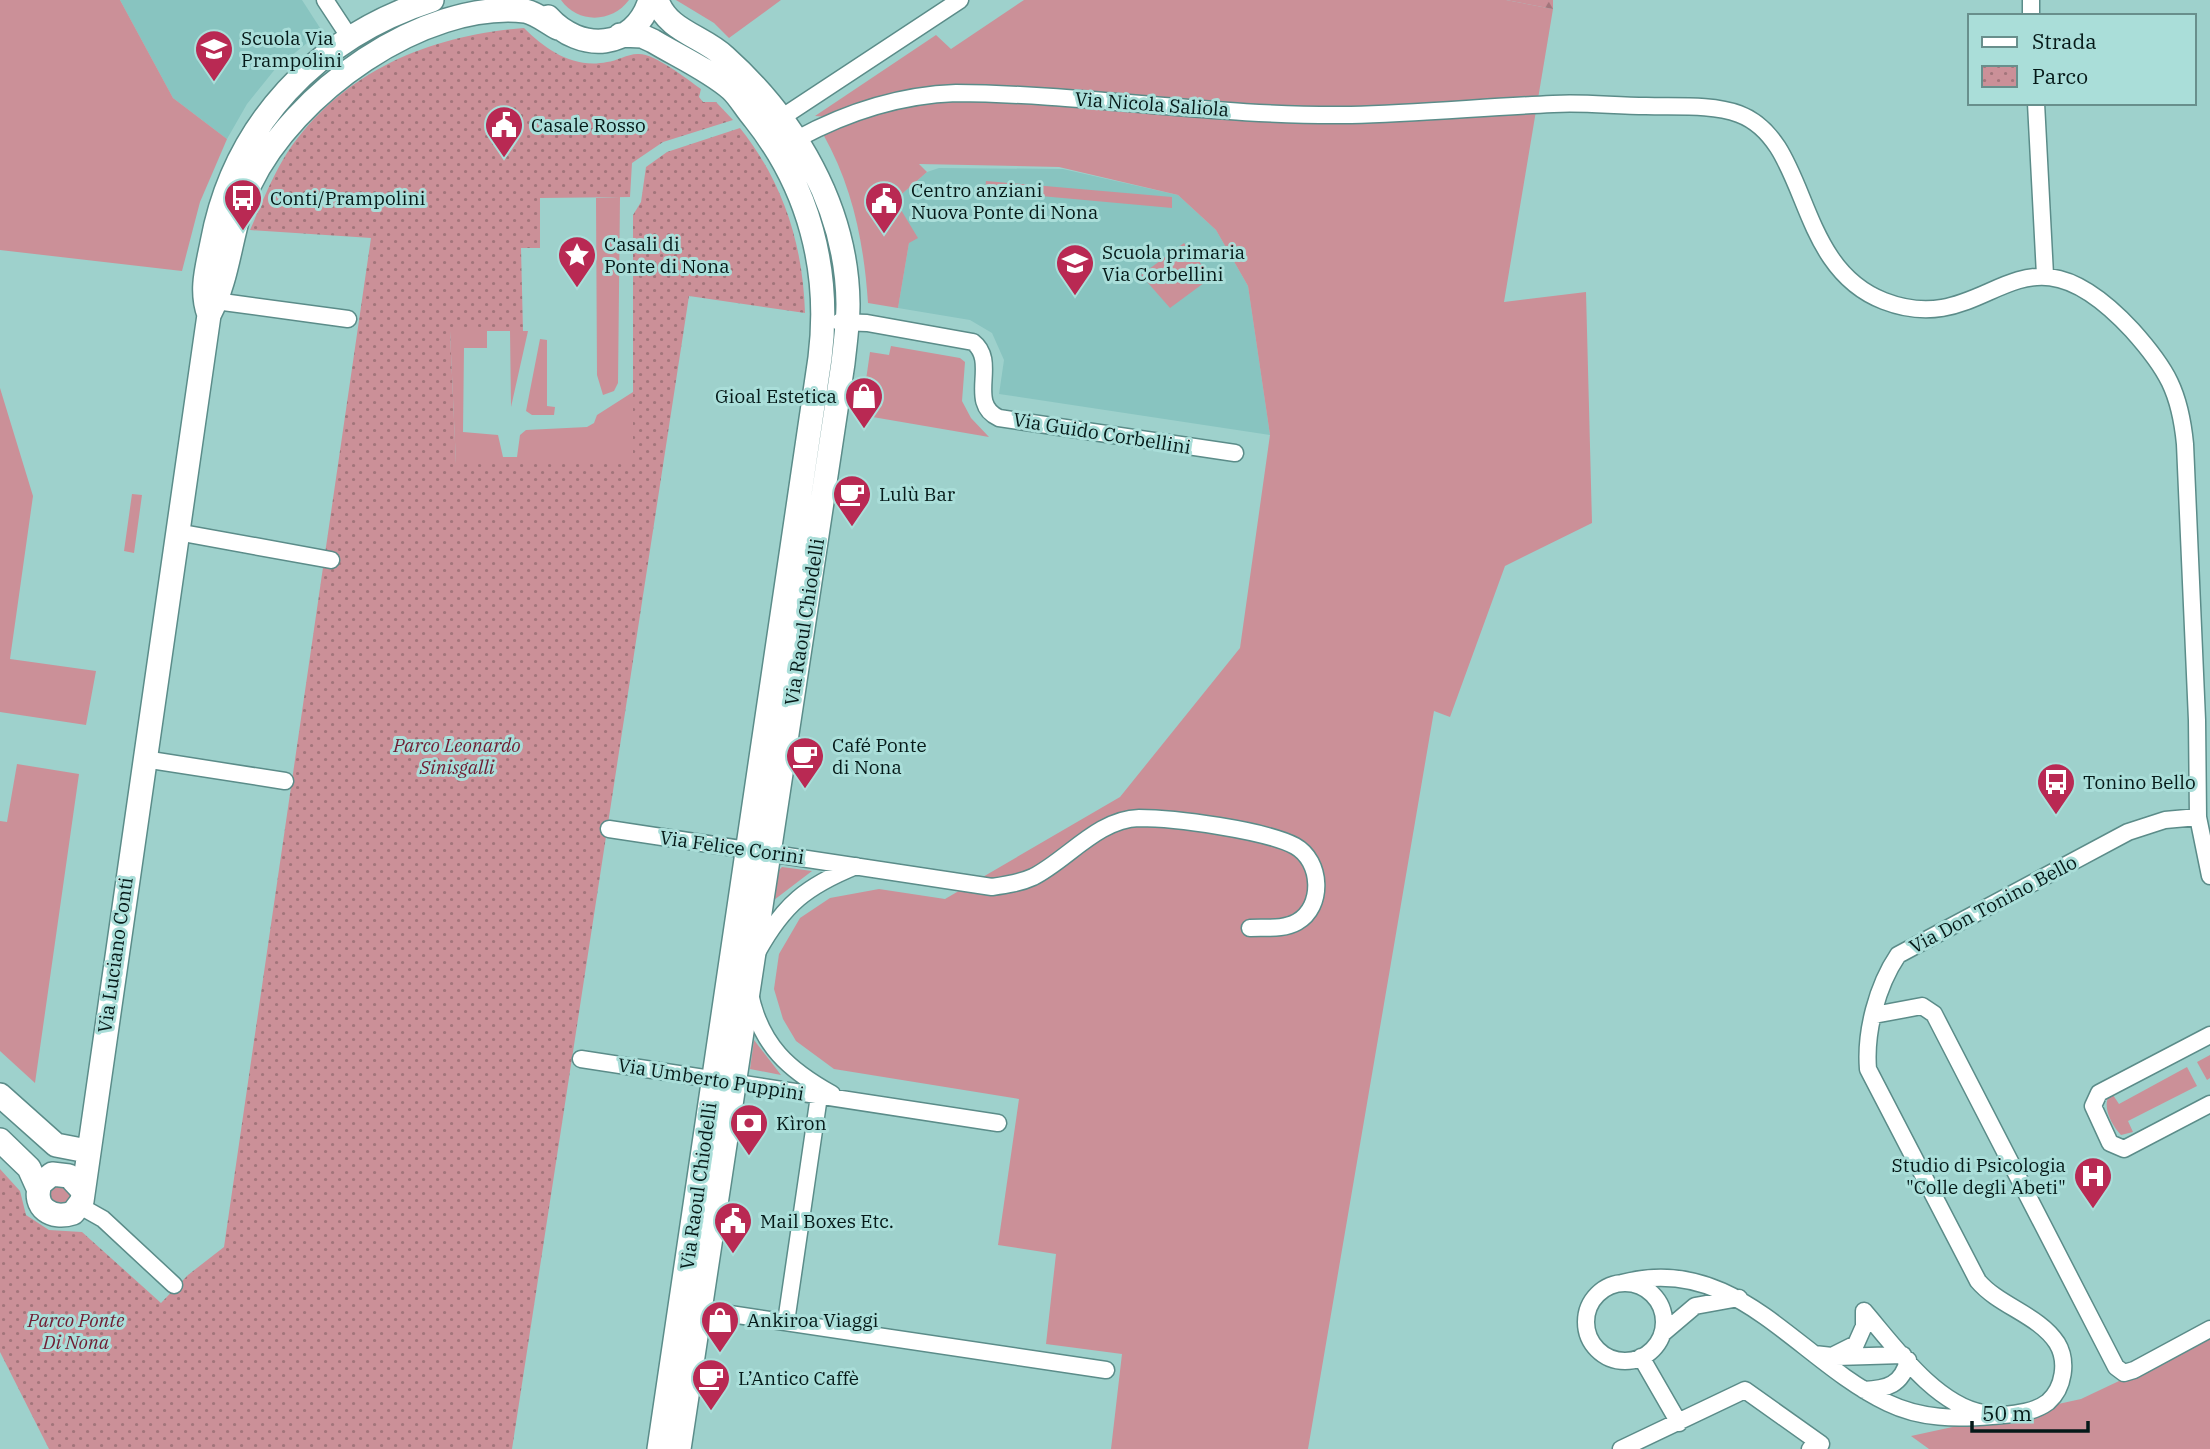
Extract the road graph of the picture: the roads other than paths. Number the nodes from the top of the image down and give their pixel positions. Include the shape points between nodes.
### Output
1 (326, 0) edge
2 (432, 0) edge
3 (540, 0) edge
4 (650, 0) edge
5 (657, 0) edge
6 (960, 0) edge
7 (558, 28) junction
8 (620, 35) junction
9 (344, 42) junction
10 (352, 67) junction
11 (2036, 105) edge
12 (781, 118) junction
13 (797, 139) junction
14 (230, 205) junction
15 (2045, 275) junction
16 (209, 305) junction
17 (348, 319) dead end
18 (846, 322) junction
19 (822, 323) junction
20 (1235, 453) dead end
21 (177, 532) junction
22 (331, 560) dead end
23 (144, 760) junction
24 (285, 781) dead end
25 (2198, 817) junction
26 (609, 829) dead end
27 (758, 850) junction
28 (856, 866) junction
29 (2210, 876) edge
30 (1250, 928) dead end
31 (750, 975) junction
32 (1874, 1015) junction
33 (2210, 1035) edge
34 (581, 1059) dead end
35 (723, 1081) junction
36 (0, 1095) edge
37 (820, 1096) junction
38 (841, 1099) junction
39 (2210, 1104) edge
40 (998, 1123) dead end
41 (0, 1140) edge
42 (87, 1151) junction
43 (63, 1174) junction
44 (38, 1188) junction
45 (81, 1198) junction
46 (1622, 1283) junction
47 (174, 1285) dead end
48 (1739, 1298) junction
49 (690, 1308) junction
50 (786, 1322) junction
51 (2210, 1329) edge
52 (1662, 1334) junction
53 (1814, 1354) junction
54 (1832, 1356) junction
55 (1641, 1357) junction
56 (1905, 1357) junction
57 (1106, 1370) dead end
58 (1864, 1390) junction
59 (1996, 1415) junction
60 (1678, 1423) junction
61 (659, 1449) edge
62 (679, 1449) edge
63 (1621, 1449) edge
64 (1810, 1449) edge

1 - 9 street
2 - 9 main road, Via Luciano Conti via 383,19
3 - 7 main road
4 - 8 main road via 643,16
5 - 12 main road, Via Raoul Chiodelli via 668,21 723,55
6 - 12 street
7 - 8 main road, Via Luciano Conti via 579,41 593,43
7 - 10 main road, Via Luciano Conti via 524,11 458,17 386,46
8 - 19 main road, Via Raoul Chiodelli via 653,41 731,89 765,132 789,170 811,222 819,257
9 - 10 street
9 - 14 main road, Via Luciano Conti via 283,92 239,155
10 - 14 main road, Via Luciano Conti via 298,114
11 - 15 street
12 - 13 main road, Via Raoul Chiodelli
13 - 15 street, Via Nicola Saliola via 863,109 932,93 994,93 1283,114 1352,115 1552,104 1722,110 1754,121 1777,148 1834,266 1850,282 1886,302 1920,309 1941,307 1984,295 2023,277
13 - 18 main road, Via Raoul Chiodelli via 835,219 844,268
14 - 16 main road, Via Luciano Conti
15 - 25 street via 2082,286 2102,299 2166,370 2180,404
16 - 17 street
16 - 21 main road, Via Luciano Conti
18 - 19 street, Via Guido Corbellini
18 - 20 street, Via Guido Corbellini via 973,342 984,358 986,408 999,418
18 - 27 main road, Via Raoul Chiodelli via 843,363
19 - 27 main road, Via Raoul Chiodelli
21 - 22 street
21 - 23 main road, Via Luciano Conti
23 - 24 street
23 - 42 main road, Via Luciano Conti
25 - 29 street
25 - 32 street, Via Don Tonino Bello via 2138,828 1898,955 1884,975
26 - 27 street, Via Felice Corini
27 - 28 street, Via Felice Corini
27 - 31 main road, Via Raoul Chiodelli
27 - 35 main road, Via Raoul Chiodelli
28 - 30 street, Via Felice Corini via 992,887 1034,877 1105,829 1135,818 1276,837 1310,860 1317,878 1314,900 1299,921
28 - 31 street, Via Felice Corini via 799,895 773,926
31 - 35 main road, Via Raoul Chiodelli
31 - 38 street, Via Umberto Puppini via 765,1035 782,1060
32 - 51 street via 1922,1006 1934,1014 2116,1367 2124,1373 2134,1370
32 - 59 street, Via Don Tonino Bello via 1868,1069 1973,1273 1992,1294 2041,1327 2059,1347 2062,1374 2054,1396 2039,1408
33 - 39 street via 2099,1093 2092,1106 2110,1143 2124,1149
34 - 35 street, Via Umberto Puppini
35 - 37 street, Via Umberto Puppini
35 - 49 main road, Via Raoul Chiodelli
36 - 42 main road via 56,1145
37 - 38 street, Via Umberto Puppini
37 - 50 street
38 - 40 street, Via Umberto Puppini
41 - 44 main road via 29,1168
42 - 43 main road
42 - 45 main road, Via Luciano Conti
43 - 44 main road via 47,1176
43 - 45 main road via 74,1179
44 - 45 main road via 39,1203 52,1215 68,1215
45 - 47 street
46 - 48 street, Via Don Tonino Bello via 1667,1276 1702,1282
46 - 52 street via 1636,1284 1653,1295 1662,1310
46 - 55 street via 1608,1286 1592,1300 1586,1325 1589,1338 1604,1355 1617,1360
48 - 52 street via 1695,1306
48 - 53 street, Via Don Tonino Bello
49 - 50 street
49 - 61 main road, Via Raoul Chiodelli
49 - 62 main road, Via Raoul Chiodelli
50 - 57 street
52 - 55 street
53 - 54 street
53 - 58 street, Via Don Tonino Bello
54 - 56 street
54 - 56 street, Via Don Tonino Bello via 1856,1344 1864,1326 1864,1311
55 - 60 street
56 - 58 street via 1905,1370 1896,1384
56 - 59 street, Via Don Tonino Bello via 1955,1404
58 - 59 street, Via Don Tonino Bello via 1923,1415 1961,1419
60 - 63 street
60 - 64 street via 1745,1390 1821,1444

